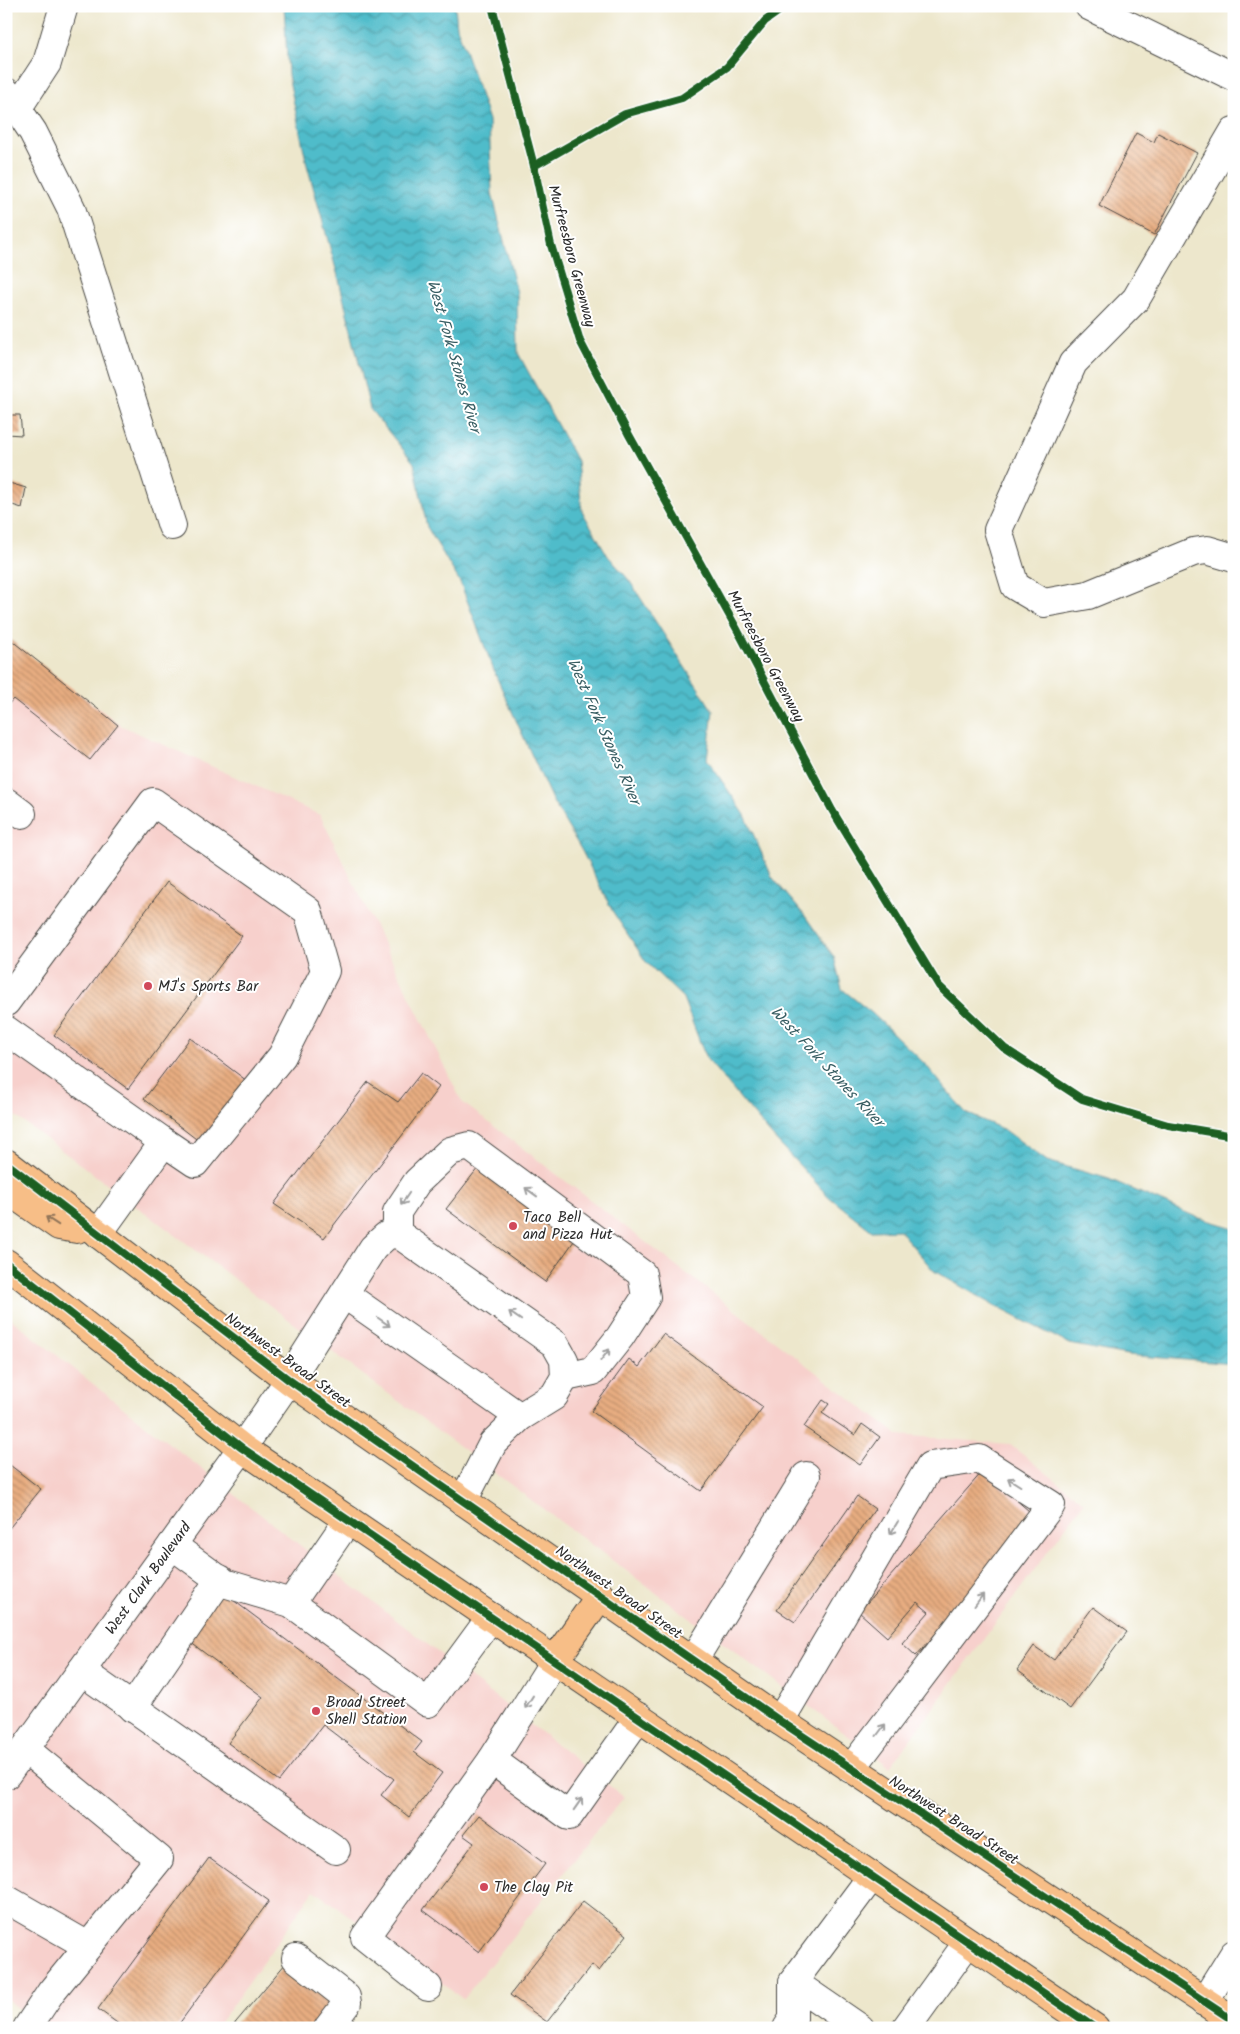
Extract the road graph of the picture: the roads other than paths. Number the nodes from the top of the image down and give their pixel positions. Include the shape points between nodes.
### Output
1 (64, 6) edge
2 (1089, 6) edge
3 (1234, 77) edge
4 (12, 101) edge
5 (1234, 131) edge
6 (172, 526) dead end
7 (1234, 558) edge
8 (6, 1002) edge
9 (6, 1030) edge
10 (164, 1142) junction
11 (6, 1163) edge
12 (6, 1189) edge
13 (397, 1233) junction
14 (98, 1234) junction
15 (6, 1263) edge
16 (344, 1294) junction
17 (565, 1377) junction
18 (289, 1380) junction
19 (520, 1417) junction
20 (242, 1448) junction
21 (806, 1476) dead end
22 (463, 1501) junction
23 (348, 1520) junction
24 (172, 1545) junction
25 (220, 1579) junction
26 (600, 1596) junction
27 (291, 1603) junction
28 (491, 1617) junction
29 (555, 1660) junction
30 (693, 1661) junction
31 (81, 1671) junction
32 (132, 1708) junction
33 (639, 1718) junction
34 (780, 1721) junction
35 (24, 1749) junction
36 (492, 1760) junction
37 (852, 1768) junction
38 (6, 1775) edge
39 (336, 1850) dead end
40 (872, 1876) junction
41 (6, 1899) edge
42 (968, 1942) junction
43 (88, 1946) junction
44 (1234, 1954) edge
45 (296, 1958) dead end
46 (793, 1982) junction
47 (428, 1987) dead end
48 (1204, 2002) junction
49 (1234, 2020) edge
50 (790, 2024) edge
51 (27, 2028) edge
52 (328, 2028) edge
53 (860, 2028) edge
54 (906, 2028) edge
55 (1095, 2028) edge

1 - 4 street via 47,63
2 - 3 street
4 - 6 street via 33,132 71,208
5 - 7 street via 1136,300 1073,363 998,530 1015,586 1044,603 1088,594 1193,552 1206,550
8 - 10 street via 153,802 308,911 325,971 282,1056 195,1164
9 - 10 street
10 - 14 street
11 - 14 main road, Northwest Broad Street
14 -> 12 main road via 59,1226
13 - 16 street, West Clark Boulevard via 386,1236 374,1248
17 -> 13 street via 564,1360 555,1344
17 -> 13 street via 593,1371 620,1337 646,1297 642,1274 469,1146 450,1152 417,1182 397,1212
14 - 18 main road, Northwest Broad Street
15 - 20 main road
16 - 18 street, West Clark Boulevard
16 -> 19 street
17 - 19 street via 554,1396
18 - 20 street, West Clark Boulevard
18 - 22 main road, Northwest Broad Street
19 - 22 street via 493,1443
20 - 23 main road
20 - 24 street, West Clark Boulevard
21 - 30 street
22 - 26 main road, Northwest Broad Street
23 - 27 street
23 - 28 main road
24 - 25 street
24 - 31 street, West Clark Boulevard
25 - 27 street via 224,1583
25 - 32 street
26 - 29 main road
26 - 30 main road, Northwest Broad Street
27 - 28 street via 428,1703
28 - 29 main road
29 - 33 main road
29 -> 36 street
30 - 34 main road, Northwest Broad Street
31 - 32 street
31 - 35 street, West Clark Boulevard
32 - 39 street
36 -> 33 street via 569,1816
33 - 40 main road
34 - 37 main road, Northwest Broad Street
37 -> 34 street via 1051,1505 979,1460 930,1466
35 - 38 street, West Clark Boulevard
35 - 43 street via 159,1859
36 - 47 street via 366,1938
37 - 48 main road, Northwest Broad Street
40 - 42 main road
40 - 46 street
41 - 43 street
42 - 54 street
42 - 55 main road
43 - 51 street
44 - 48 street
45 - 52 street via 346,1997 347,2003
46 - 50 street
46 - 53 street
48 - 49 main road, Northwest Broad Street

